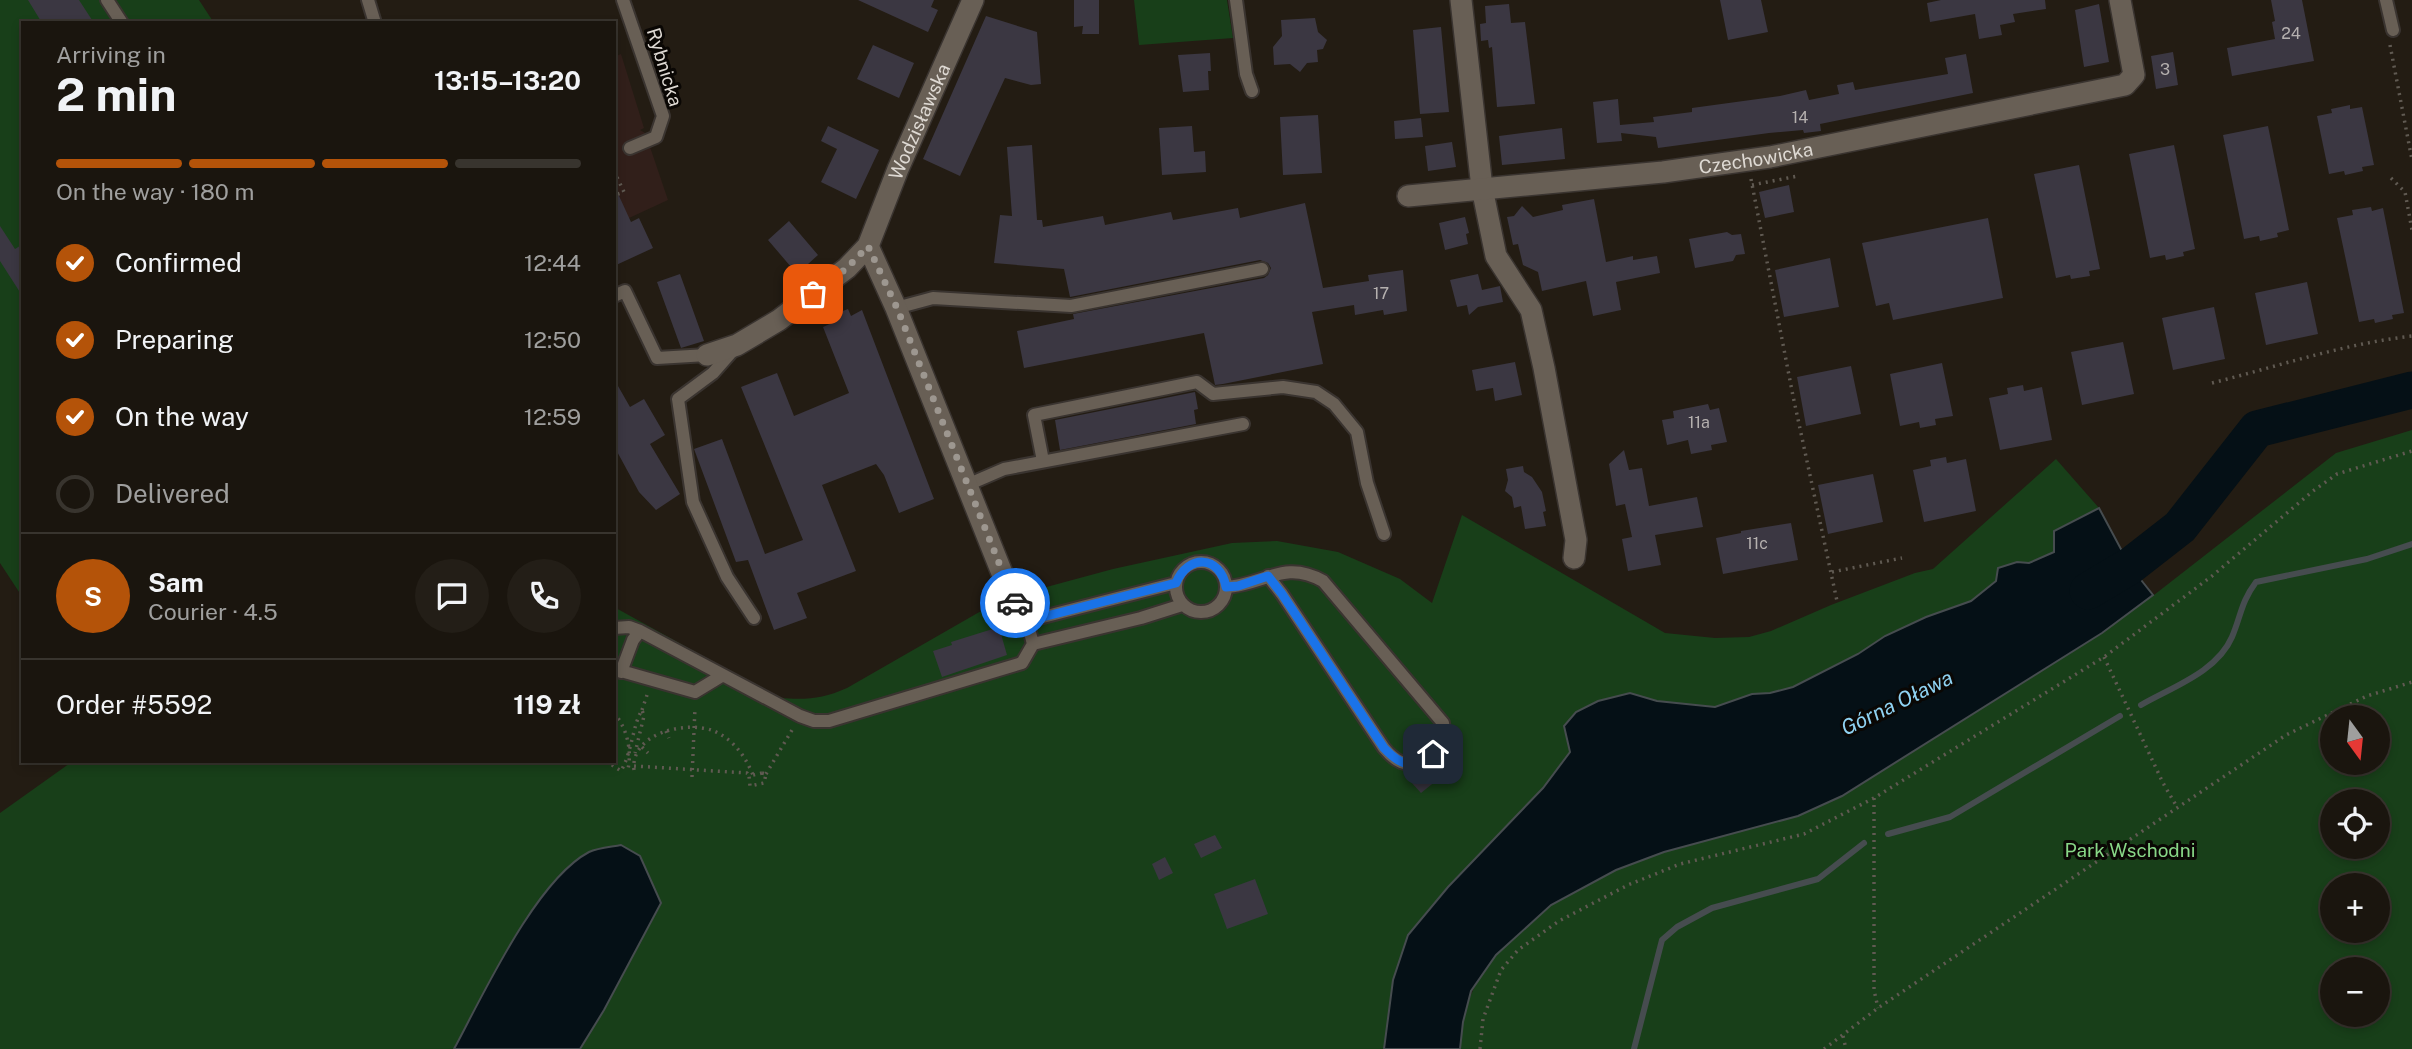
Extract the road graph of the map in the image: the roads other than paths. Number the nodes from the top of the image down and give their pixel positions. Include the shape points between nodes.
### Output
1 (107, 0) edge
2 (368, 0) edge
3 (623, 0) edge
4 (973, 0) edge
5 (1236, 0) edge
6 (1461, 0) edge
7 (2120, 0) edge
8 (2386, 0) edge
9 (121, 21) edge
10 (374, 21) edge
11 (2393, 30) road end
12 (1252, 91) dead end
13 (630, 148) dead end
14 (1482, 188) junction
15 (1408, 196) dead end
16 (868, 246) junction
17 (1262, 269) dead end
18 (616, 295) edge
19 (897, 308) junction
20 (737, 345) junction
21 (707, 355) joint
22 (1243, 424) dead end
23 (1043, 461) junction
24 (967, 485) junction
25 (1384, 534) dead end
26 (1574, 558) dead end
27 (1268, 576) junction
28 (1176, 583) junction
29 (1226, 587) junction
30 (1012, 598) joint
31 (1182, 605) junction
32 (754, 618) dead end
33 (1027, 621) junction
34 (616, 628) edge
35 (640, 631) junction
36 (1033, 644) junction
37 (617, 671) edge
38 (723, 675) junction

1 - 9 lane
2 - 10 lane
3 - 13 lane, Rybnicka via 663,116 656,137
4 - 16 street, Wodzisławska
5 - 12 lane
6 - 14 street
7 - 14 street, Czechowicka via 2134,75 2124,85 1770,157
8 - 11 lane
14 - 15 street
14 - 26 street via 1496,256 1531,310 1576,540
16 - 19 street
16 - 20 street, Wodzisławska via 779,320
17 - 19 lane via 1071,306 933,298
18 - 21 lane via 625,291 657,358
19 - 24 street
20 - 21 street, Wodzisławska
20 - 32 lane via 713,373 678,398 693,502 727,577
22 - 23 lane
23 - 24 lane via 1004,469
23 - 25 lane via 1034,415 1197,382 1213,394 1283,387 1316,392 1334,404 1357,432
24 - 30 street
27 - 27 lane via 1291,570 1310,574 1335,593 1443,723 1442,743 1433,754 1411,764 1394,759
27 - 29 lane
28 - 29 lane via 1186,567 1205,562 1222,572
28 - 31 lane
28 - 33 lane
29 - 31 lane via 1224,599 1213,610 1196,612
30 - 33 lane
31 - 36 lane
33 - 36 lane
34 - 35 lane
35 - 37 lane
35 - 38 lane
36 - 38 lane via 1023,663 837,720 800,716
37 - 38 lane via 695,692

